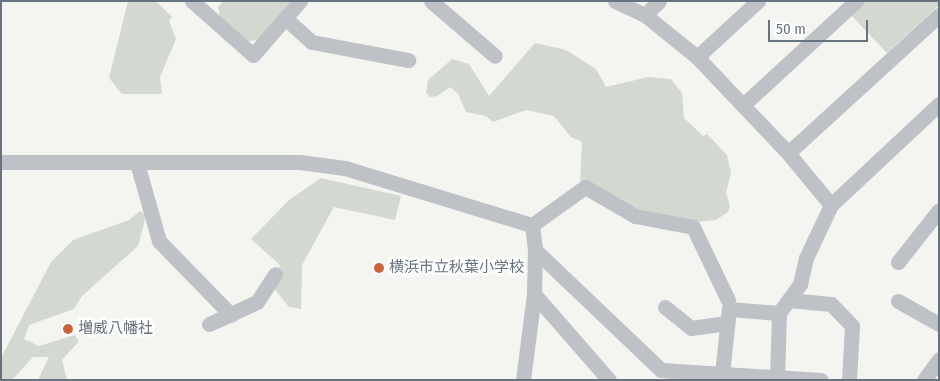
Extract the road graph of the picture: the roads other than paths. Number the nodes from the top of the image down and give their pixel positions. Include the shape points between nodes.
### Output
1 (192, 1) edge
2 (300, 1) edge
3 (431, 1) edge
4 (615, 1) edge
5 (659, 1) edge
6 (758, 1) edge
7 (856, 1) edge
8 (208, 7) edge
9 (645, 15) junction
10 (939, 15) edge
11 (285, 18) junction
12 (495, 56) dead end
13 (697, 58) junction
14 (408, 60) dead end
15 (939, 104) edge
16 (743, 105) junction
17 (788, 153) junction
18 (1, 162) edge
19 (137, 163) junction
20 (831, 205) junction
21 (937, 214) edge
22 (532, 225) junction
23 (535, 250) junction
24 (898, 262) dead end
25 (275, 274) dead end
26 (534, 294) junction
27 (789, 300) junction
28 (898, 301) dead end
29 (665, 307) dead end
30 (727, 310) junction
31 (779, 313) junction
32 (231, 315) junction
33 (209, 324) dead end
34 (939, 324) edge
35 (939, 359) edge
36 (722, 374) junction
37 (777, 378) edge
38 (524, 380) edge
39 (609, 380) edge
40 (821, 380) edge
41 (849, 380) edge
42 (924, 380) edge

1 - 8 street
2 - 11 street
3 - 12 street
4 - 9 street
5 - 9 street
6 - 13 street
7 - 16 street
8 - 11 street via 253,55
9 - 13 street
10 - 17 street
11 - 14 street via 312,42
13 - 16 street
15 - 20 street
16 - 17 street
17 - 20 street
18 - 19 street
19 - 22 street via 300,162 345,168
19 - 32 street via 159,241
20 - 27 street via 806,258 800,284
21 - 24 street
22 - 23 street
22 - 30 street via 585,187 635,216 693,227
23 - 26 street
23 - 36 street via 661,370
25 - 32 street via 257,302
26 - 38 street
26 - 39 street
27 - 31 street
27 - 41 street via 831,304 852,326
28 - 34 street
29 - 30 street via 691,328
30 - 31 street
30 - 36 street
31 - 37 street
32 - 33 street
35 - 42 street
36 - 37 street
37 - 40 street

